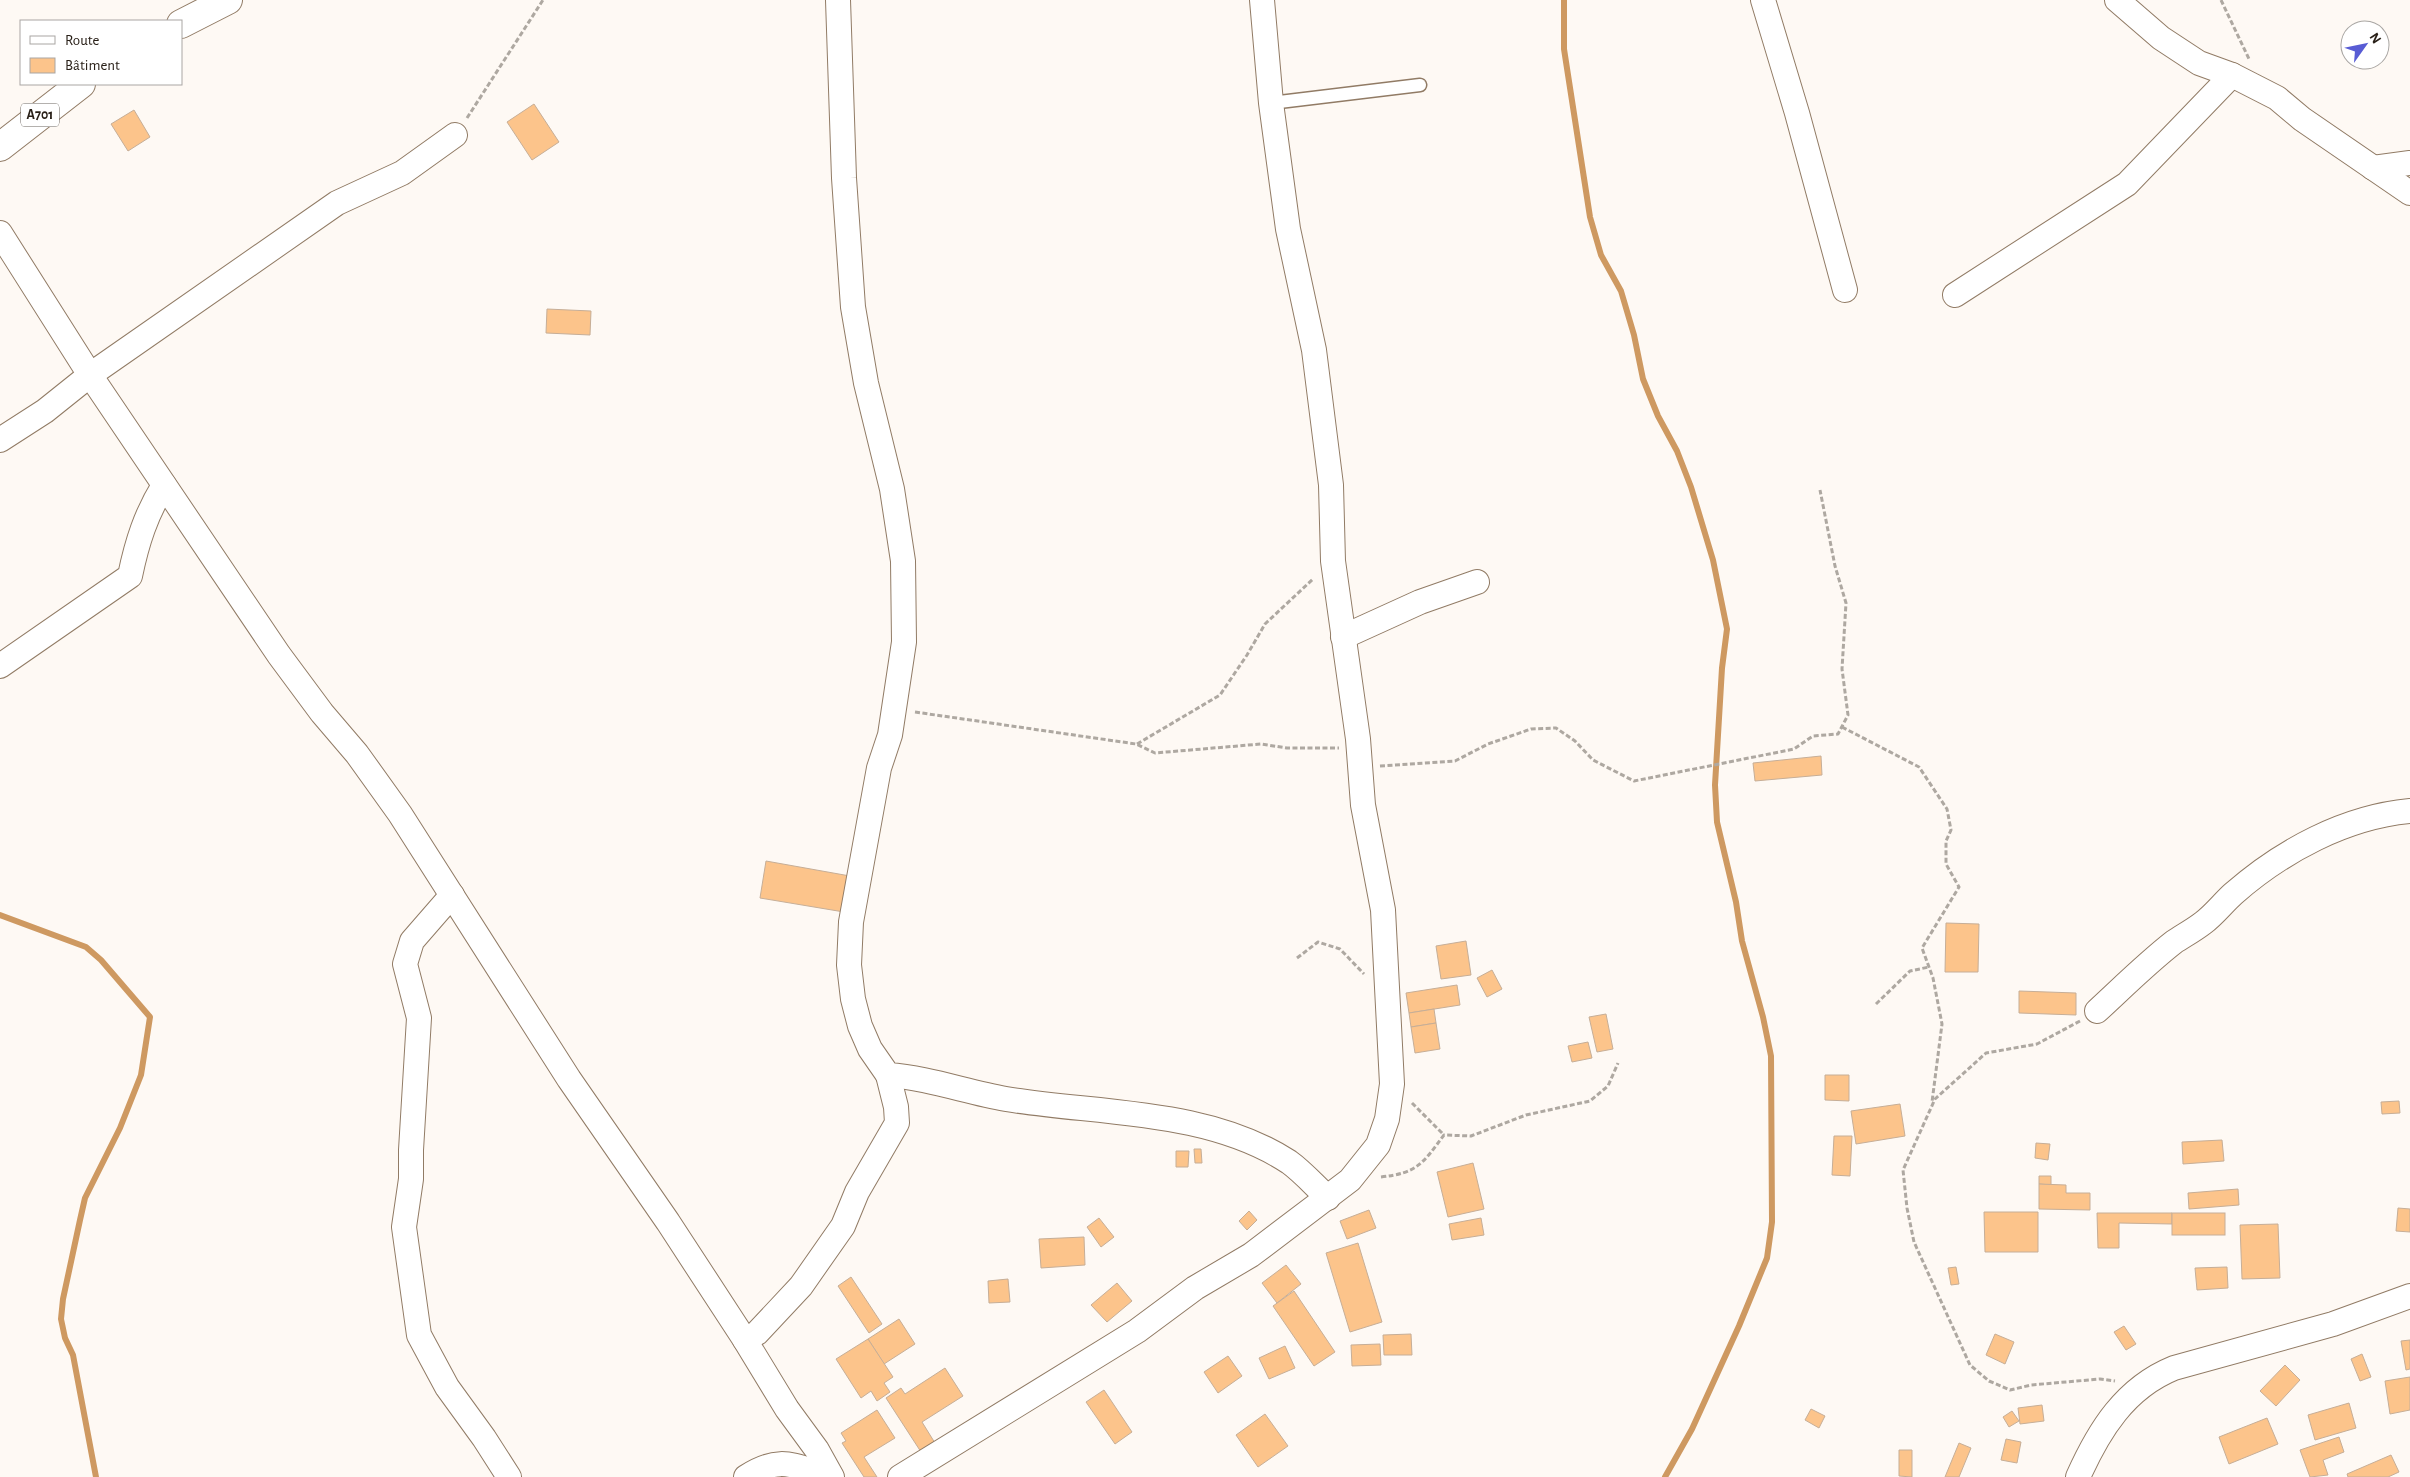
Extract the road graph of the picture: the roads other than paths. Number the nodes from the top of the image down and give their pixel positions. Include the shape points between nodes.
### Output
1 (228, 0) edge
2 (838, 0) edge
3 (1262, 0) edge
4 (1763, 0) edge
5 (2117, 0) edge
6 (182, 23) edge
7 (2232, 75) junction
8 (80, 85) edge
9 (1420, 85) dead end
10 (1271, 103) junction
11 (455, 135) road end
12 (0, 147) edge
13 (2410, 164) edge
14 (2373, 168) junction
15 (2410, 193) edge
16 (0, 233) edge
17 (1845, 290) dead end
18 (1955, 295) dead end
19 (90, 375) junction
20 (0, 440) edge
21 (164, 485) junction
22 (1477, 582) dead end
23 (1343, 636) junction
24 (0, 666) edge
25 (2410, 811) edge
26 (452, 895) junction
27 (2097, 1011) road end
28 (888, 1075) junction
29 (1328, 1198) junction
30 (2410, 1296) edge
31 (745, 1340) junction
32 (832, 1476) edge
33 (509, 1477) edge
34 (746, 1477) edge
35 (900, 1477) edge
36 (2078, 1477) edge

1 - 6 main road
2 - 28 street via 844,178 853,307 866,383 892,489 903,561 904,642 895,710 879,768 851,922 849,964 860,1026 870,1049
3 - 10 street
4 - 17 street
5 - 7 street via 2161,38 2199,63
7 - 14 street via 2284,102 2302,119
7 - 18 street via 2127,184
8 - 12 main road, A701
9 - 10 lane
10 - 23 street via 1288,229 1314,350 1331,485 1333,561
11 - 19 street via 402,173 338,203
13 - 14 street
14 - 15 street
16 - 19 street
19 - 20 street via 45,411
19 - 21 street
21 - 24 street via 150,508 137,542 130,576
21 - 26 street via 279,654 400,814
22 - 23 street via 1420,602
23 - 29 street via 1363,805 1383,910 1392,1084 1387,1119 1378,1145 1350,1180
25 - 27 street via 2367,818 2334,831 2265,869 2203,923 2145,967
26 - 31 street via 569,1079
26 - 33 street via 412,941 405,964 419,1018 411,1179 404,1227 419,1336 447,1387
28 - 29 street via 912,1077 1006,1099 1186,1122 1225,1132 1252,1142 1290,1163
28 - 31 street via 896,1107 896,1124 857,1192 843,1226 801,1286 757,1333
29 - 35 street via 1251,1255 1195,1288 1137,1331
30 - 36 street via 2333,1324 2155,1376 2122,1403
31 - 32 street
32 - 34 street via 787,1463 762,1467

